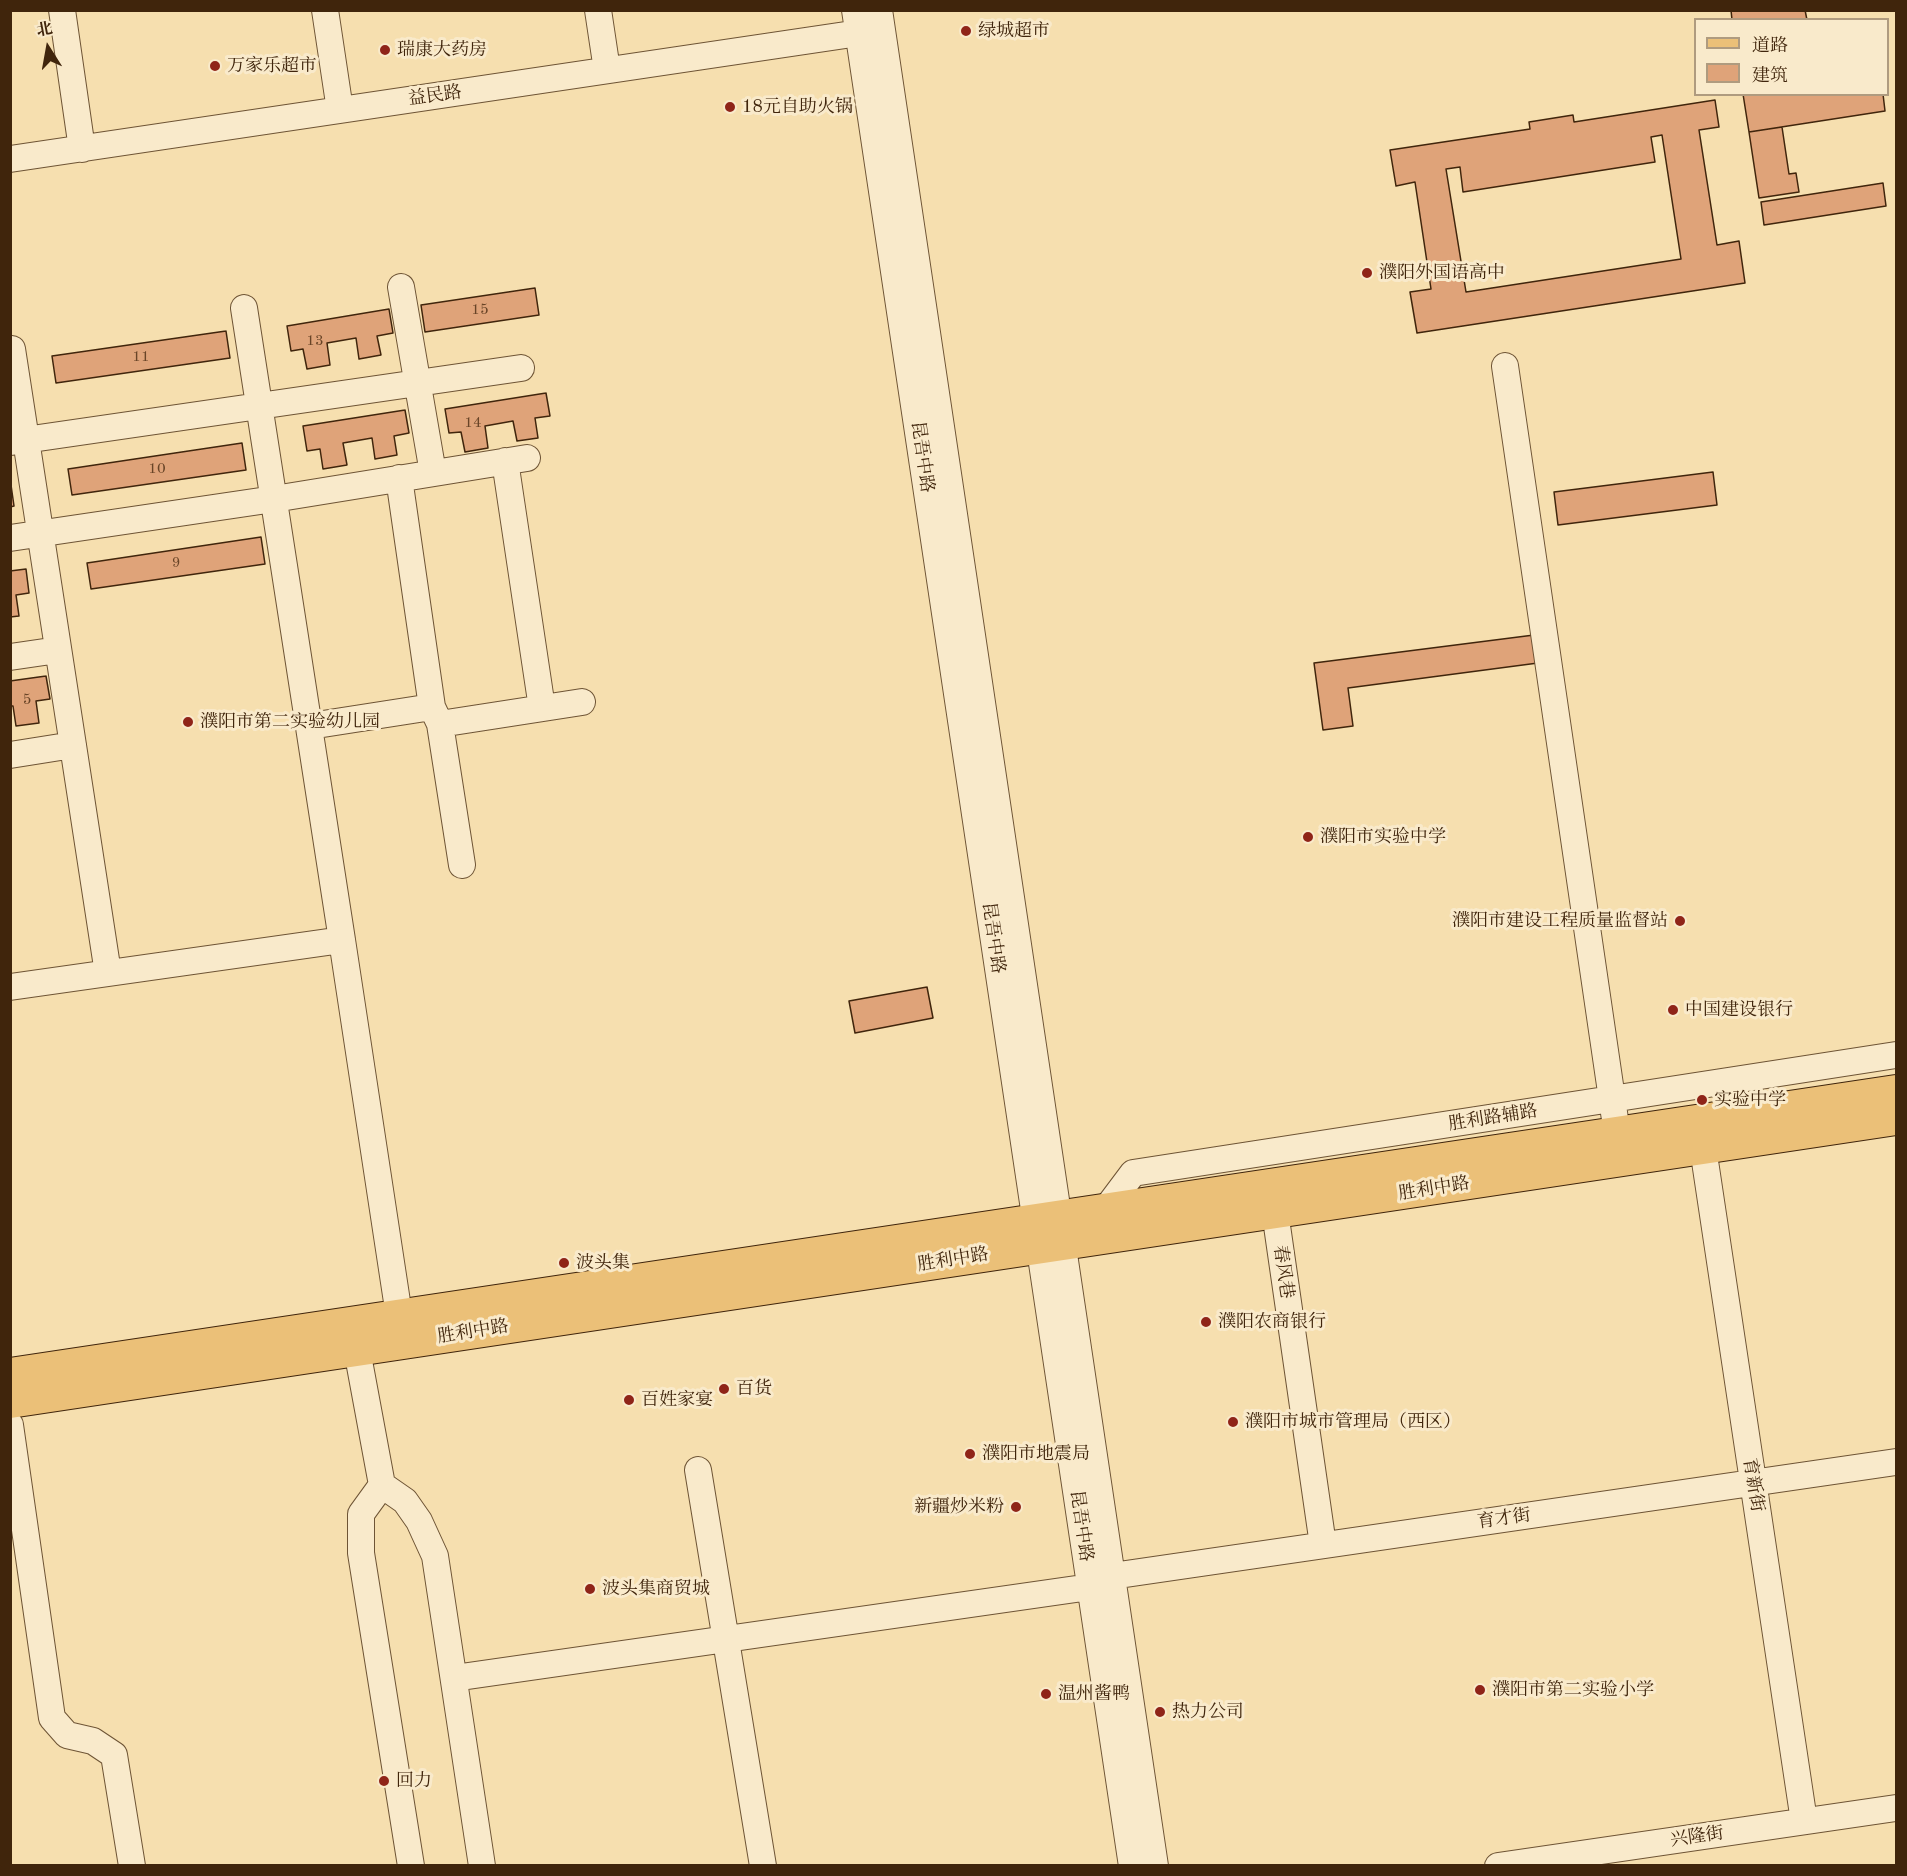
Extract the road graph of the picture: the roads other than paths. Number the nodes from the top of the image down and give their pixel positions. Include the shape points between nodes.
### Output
1 (62, 10) edge
2 (325, 10) edge
3 (598, 10) edge
4 (879, 10) edge
5 (857, 22) edge
6 (607, 70) junction
7 (340, 110) junction
8 (82, 149) junction
9 (10, 159) edge
10 (401, 287) dead end
11 (244, 308) dead end
12 (12, 349) edge
13 (1505, 366) dead end
14 (521, 368) dead end
15 (417, 383) junction
16 (259, 406) junction
17 (18, 441) edge
18 (433, 473) junction
19 (399, 478) junction
20 (274, 499) junction
21 (40, 534) junction
22 (10, 538) edge
23 (58, 650) junction
24 (10, 657) edge
25 (582, 702) dead end
26 (542, 708) junction
27 (436, 716) junction
28 (310, 726) junction
29 (73, 745) junction
30 (10, 754) edge
31 (462, 865) dead end
32 (342, 940) junction
33 (108, 973) junction
34 (10, 987) edge
35 (1896, 1055) edge
36 (1896, 1091) edge
37 (1612, 1099) junction
38 (1896, 1119) edge
39 (1617, 1133) junction
40 (1703, 1148) junction
41 (1106, 1209) junction
42 (1275, 1212) junction
43 (1049, 1232) junction
44 (399, 1315) junction
45 (357, 1350) junction
46 (10, 1374) edge
47 (10, 1402) edge
48 (10, 1425) edge
49 (1896, 1462) edge
50 (698, 1470) dead end
51 (1753, 1483) junction
52 (382, 1485) junction
53 (1323, 1545) junction
54 (1101, 1581) junction
55 (726, 1639) junction
56 (454, 1678) junction
57 (1896, 1808) edge
58 (1804, 1821) junction
59 (1133, 1865) edge
60 (132, 1866) edge
61 (411, 1866) edge
62 (483, 1866) edge
63 (763, 1866) edge
64 (1498, 1866) edge

1 - 8 street
2 - 7 street
3 - 6 street
4 - 43 street, 昆吾中路
5 - 6 street, 益民路
5 - 43 street, 昆吾中路
6 - 7 street, 益民路
7 - 8 street, 益民路
8 - 9 street, 益民路
10 - 15 street
11 - 16 street
12 - 17 street
13 - 37 street
14 - 15 street
15 - 16 street
15 - 18 street
16 - 17 street
16 - 20 street
17 - 21 street
18 - 19 street
18 - 26 street via 516,460
19 - 20 street
19 - 27 street
20 - 21 street
20 - 28 street
21 - 22 street
21 - 23 street
23 - 24 street
23 - 29 street
25 - 26 street
26 - 27 street
27 - 28 street
27 - 31 street
28 - 32 street
29 - 30 street
29 - 33 street
32 - 33 street
32 - 44 street
33 - 34 street
35 - 37 street, 胜利路辅路
36 - 39 main road, 胜利中路
37 - 39 street
37 - 41 street, 胜利路辅路 via 1133,1173
38 - 40 main road, 胜利中路
39 - 41 main road, 胜利中路
40 - 42 main road, 胜利中路
40 - 51 street, 育新街
41 - 43 main road, 胜利中路
42 - 43 main road, 胜利中路
42 - 53 street, 春风巷
43 - 44 main road, 胜利中路
43 - 45 main road, 胜利中路
43 - 54 street, 昆吾中路
44 - 46 main road, 胜利中路
45 - 47 main road, 胜利中路
45 - 52 street
48 - 60 street via 52,1718 67,1735 93,1741 114,1755
49 - 51 street, 育才街
50 - 55 street
51 - 53 street, 育才街
51 - 58 street, 育新街
52 - 56 street via 405,1501 435,1556
52 - 61 street via 361,1514 361,1553
53 - 54 street, 育才街
54 - 55 street, 育才街
54 - 59 street, 昆吾中路
55 - 56 street, 育才街
55 - 63 street
56 - 62 street
57 - 58 street, 兴隆街
58 - 64 street, 兴隆街

